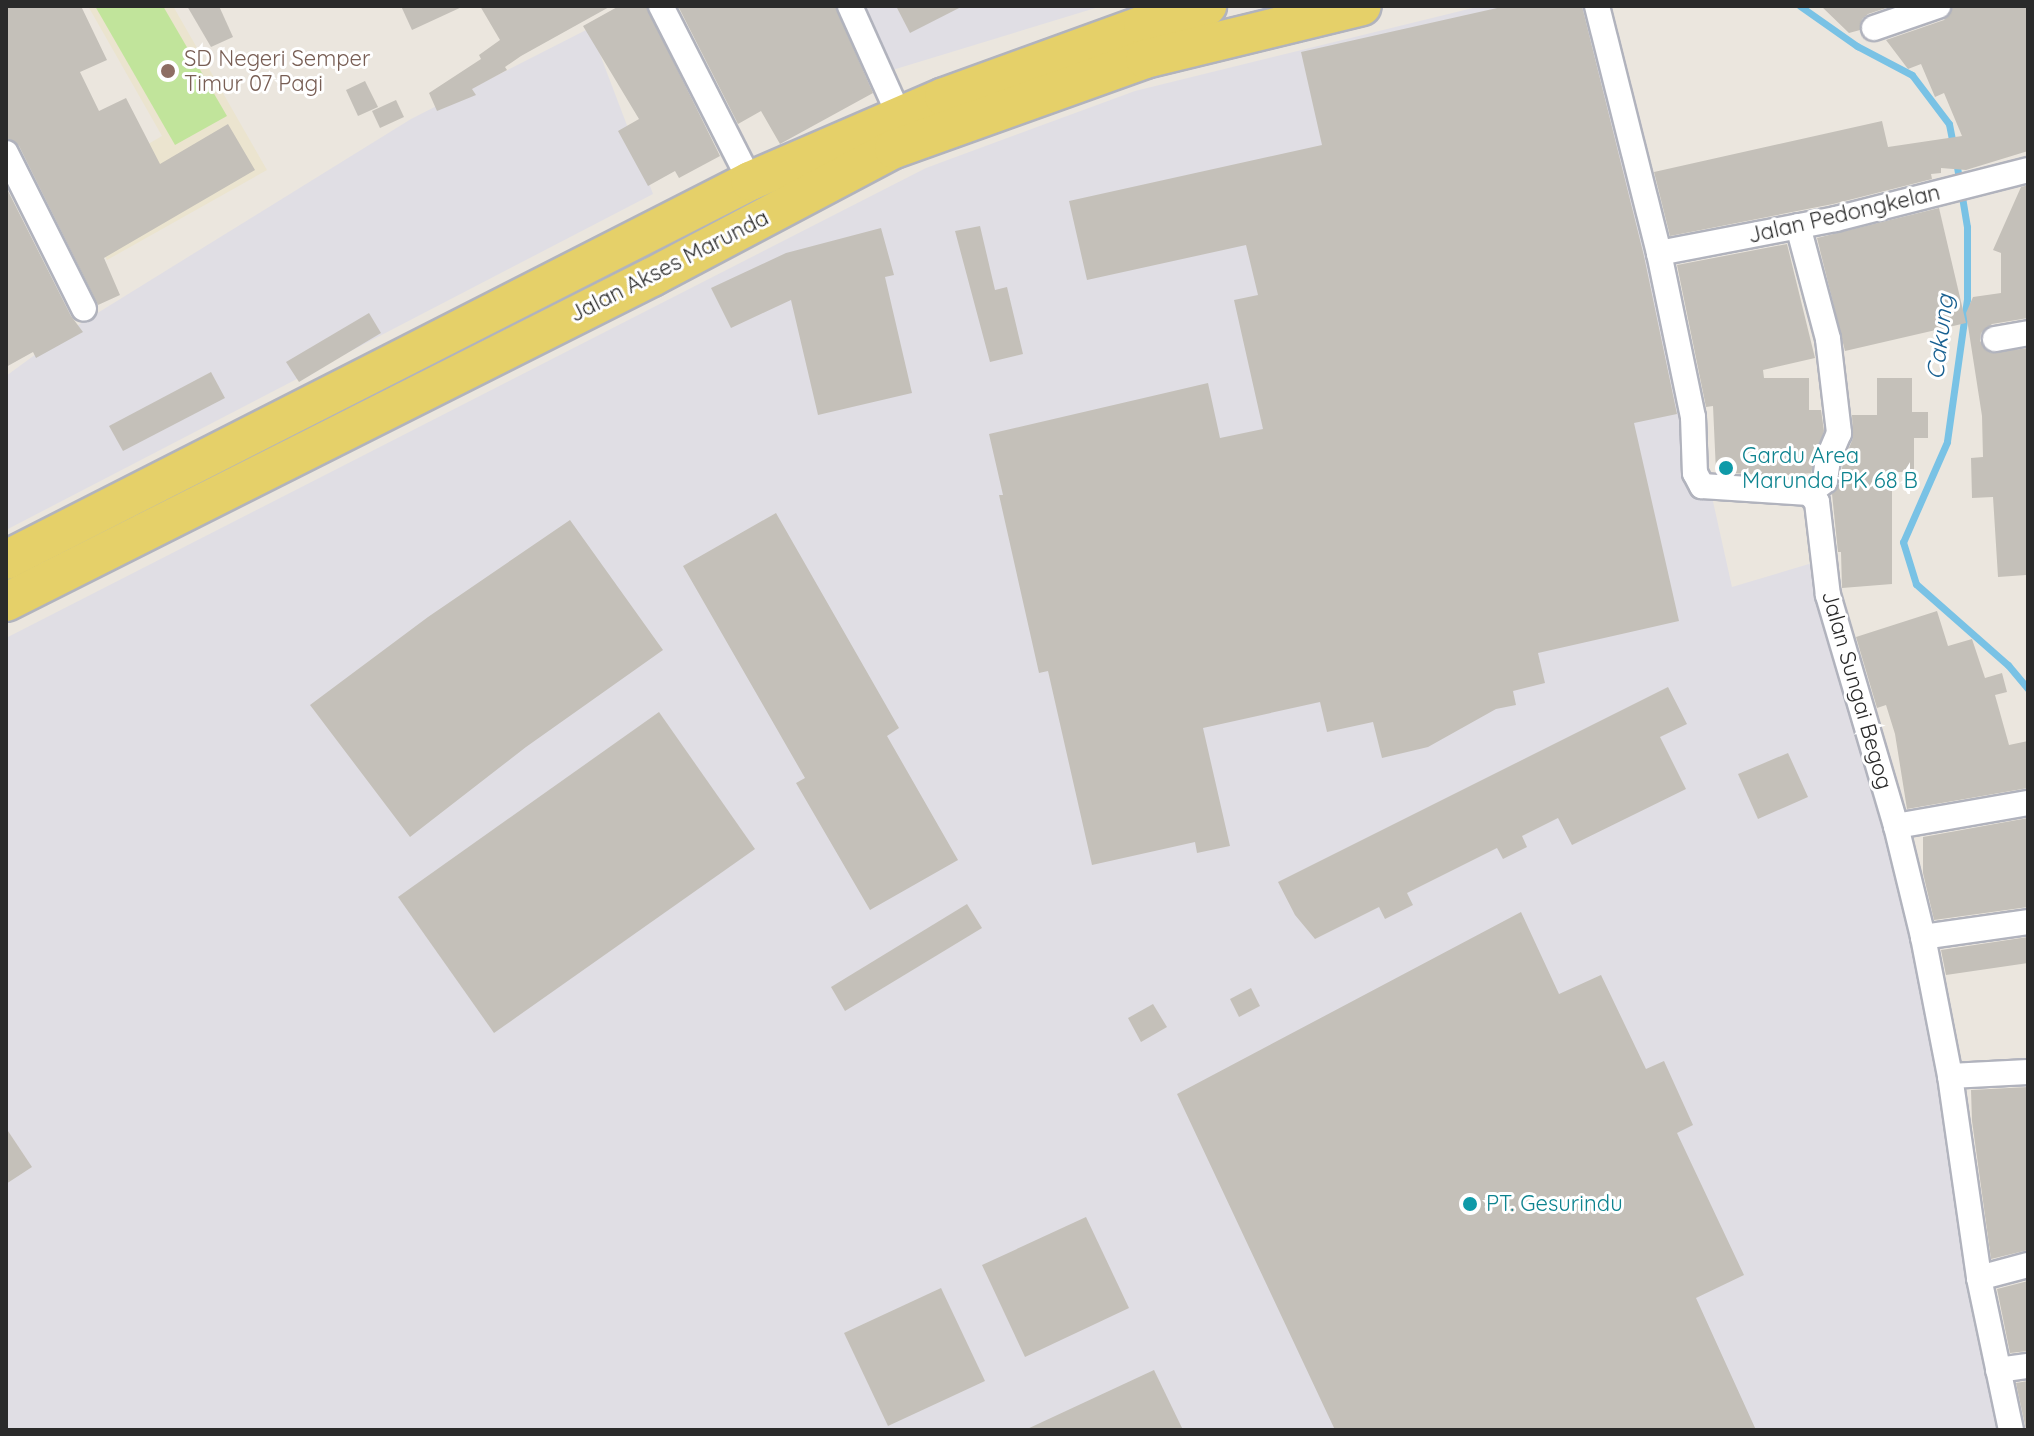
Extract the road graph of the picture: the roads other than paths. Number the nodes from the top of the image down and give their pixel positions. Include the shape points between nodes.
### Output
1 (661, 6) edge
2 (850, 6) edge
3 (1207, 6) edge
4 (1362, 6) edge
5 (1597, 6) edge
6 (1938, 6) edge
7 (1874, 28) dead end
8 (899, 115) junction
9 (6, 153) edge
10 (2028, 170) edge
11 (750, 181) junction
12 (1798, 226) junction
13 (1659, 253) junction
14 (84, 309) dead end
15 (2028, 333) edge
16 (1995, 339) dead end
17 (1809, 493) junction
18 (6, 560) edge
19 (6, 602) edge
20 (2028, 803) edge
21 (1896, 826) junction
22 (2028, 922) edge
23 (1923, 937) junction
24 (2028, 1072) edge
25 (1950, 1076) junction
26 (2028, 1265) edge
27 (1979, 1278) junction
28 (2028, 1366) edge
29 (1998, 1370) junction
30 (2011, 1430) edge

1 - 11 street
2 - 8 street
3 - 8 main road, Jalan Akses Marunda
4 - 19 main road, Jalan Akses Marunda via 1145,59 894,149 652,277
5 - 13 street
6 - 7 street
8 - 11 main road, Jalan Akses Marunda
9 - 14 street
10 - 12 street, Jalan Pedongkelan
11 - 18 main road, Jalan Akses Marunda
12 - 13 street, Jalan Pedongkelan
12 - 17 street via 1828,339 1839,433 1825,481
13 - 17 street via 1693,417 1695,473 1702,486
15 - 16 street
17 - 21 street, Jalan Sungai Begog via 1817,502 1828,595
20 - 21 street
21 - 23 street, Jalan Sungai Begog
22 - 23 street
23 - 25 street, Jalan Sungai Begog
24 - 25 street
25 - 27 street, Jalan Sungai Begog
26 - 27 street
27 - 29 street, Jalan Sungai Begog
28 - 29 street
29 - 30 street, Jalan Sungai Begog

